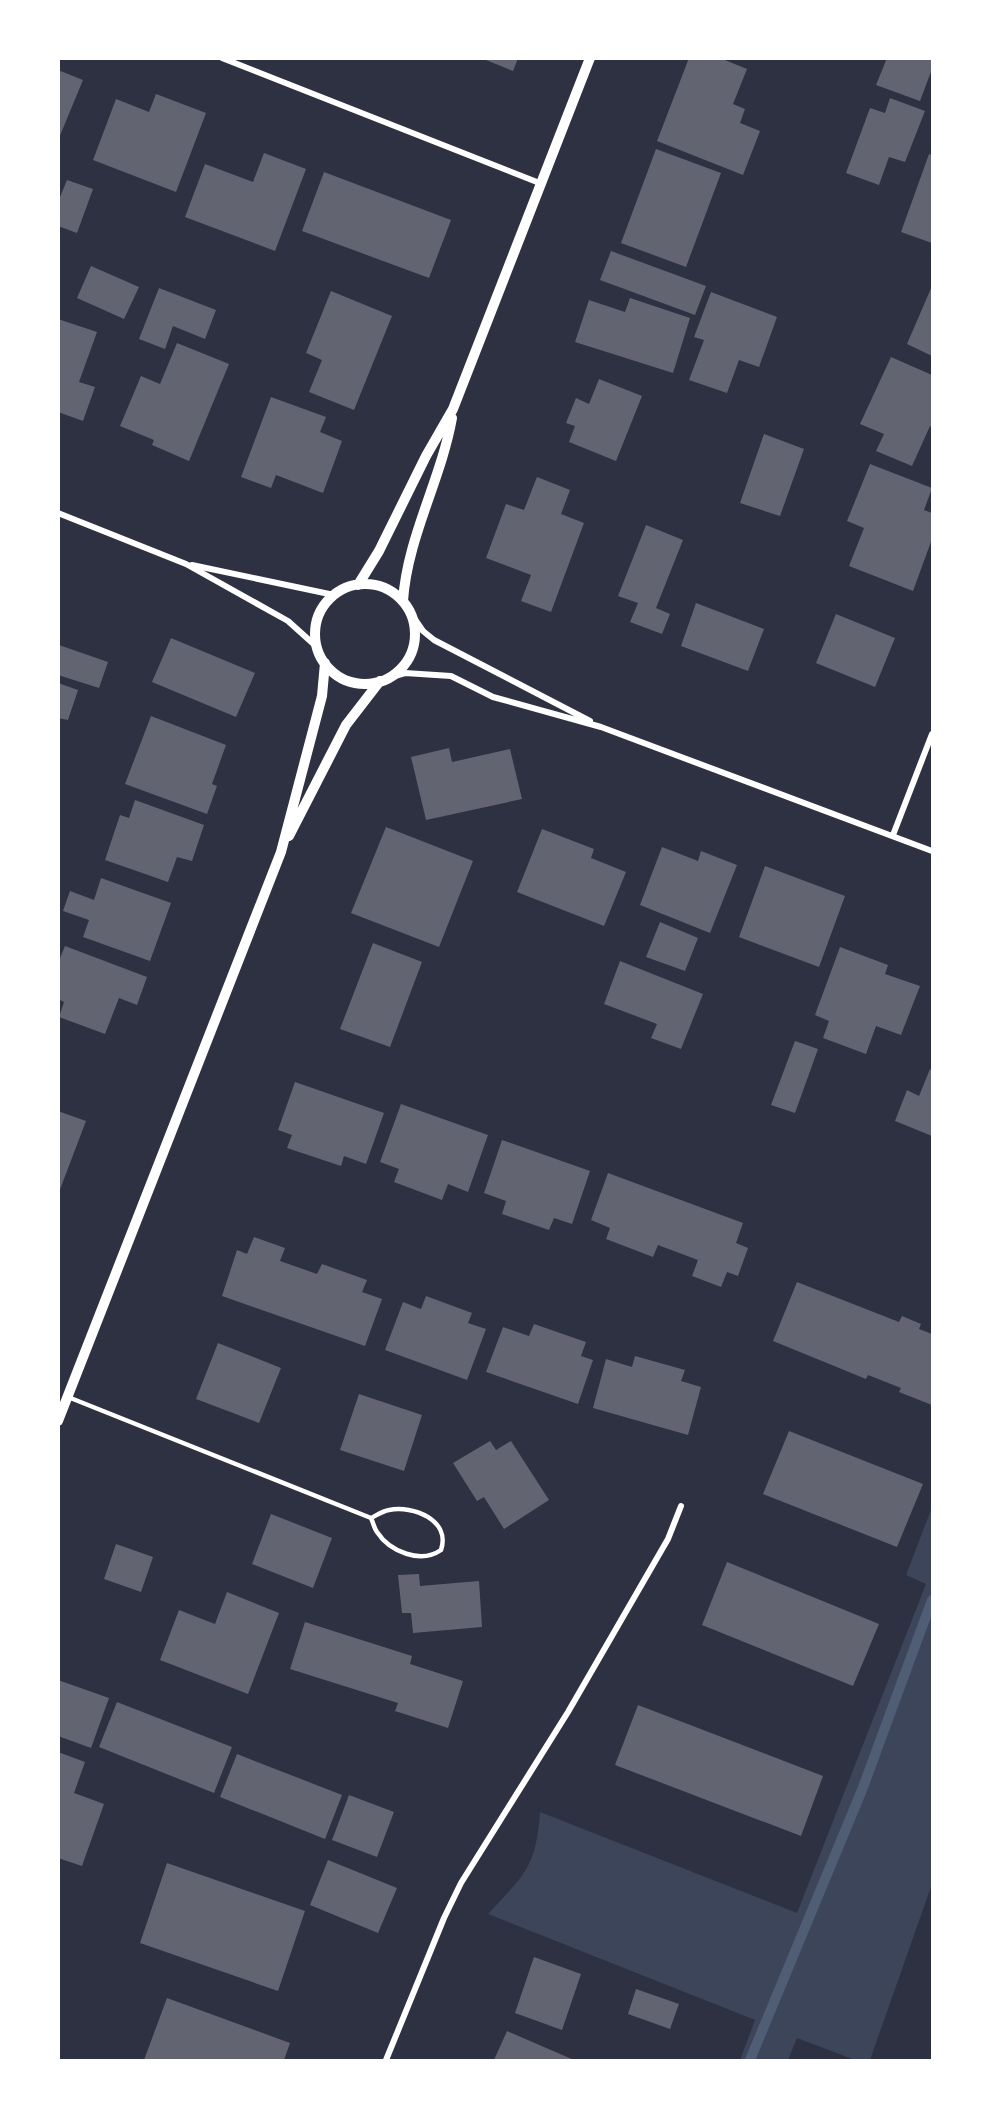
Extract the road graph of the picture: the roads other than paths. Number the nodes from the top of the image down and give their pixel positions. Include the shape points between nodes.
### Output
1 (222, 58) edge
2 (590, 58) edge
3 (543, 184) junction
4 (453, 409) junction
5 (58, 513) edge
6 (186, 564) junction
7 (358, 585) junction
8 (334, 595) junction
9 (403, 601) junction
10 (412, 615) junction
11 (318, 648) junction
12 (325, 663) junction
13 (384, 680) junction
14 (602, 727) junction
15 (933, 734) edge
16 (893, 835) junction
17 (933, 850) edge
18 (280, 852) junction
19 (68, 1397) junction
20 (58, 1421) edge
21 (681, 1506) dead end
22 (371, 1518) junction
23 (386, 2061) edge

1 - 3 street
2 - 3 street
3 - 4 street
4 - 7 street
4 - 9 street via 442,462 408,566
5 - 6 street
6 - 8 street
6 - 11 street via 288,621
7 - 8 street
7 - 9 street via 382,587
8 - 11 street via 316,623
9 - 10 street
10 - 13 street via 415,631 411,655 401,669
10 - 14 street via 423,631 441,645
11 - 12 street
12 - 13 street via 354,682
12 - 18 street via 322,696
13 - 14 street via 405,673 451,676 493,697
13 - 18 street via 346,724
14 - 16 street
15 - 16 street
16 - 17 street
18 - 19 street
19 - 20 street
19 - 22 lane
21 - 23 street via 668,1539 568,1712 461,1882
22 - 22 lane via 376,1531 398,1550 423,1557 441,1550 444,1535 429,1517 389,1510

